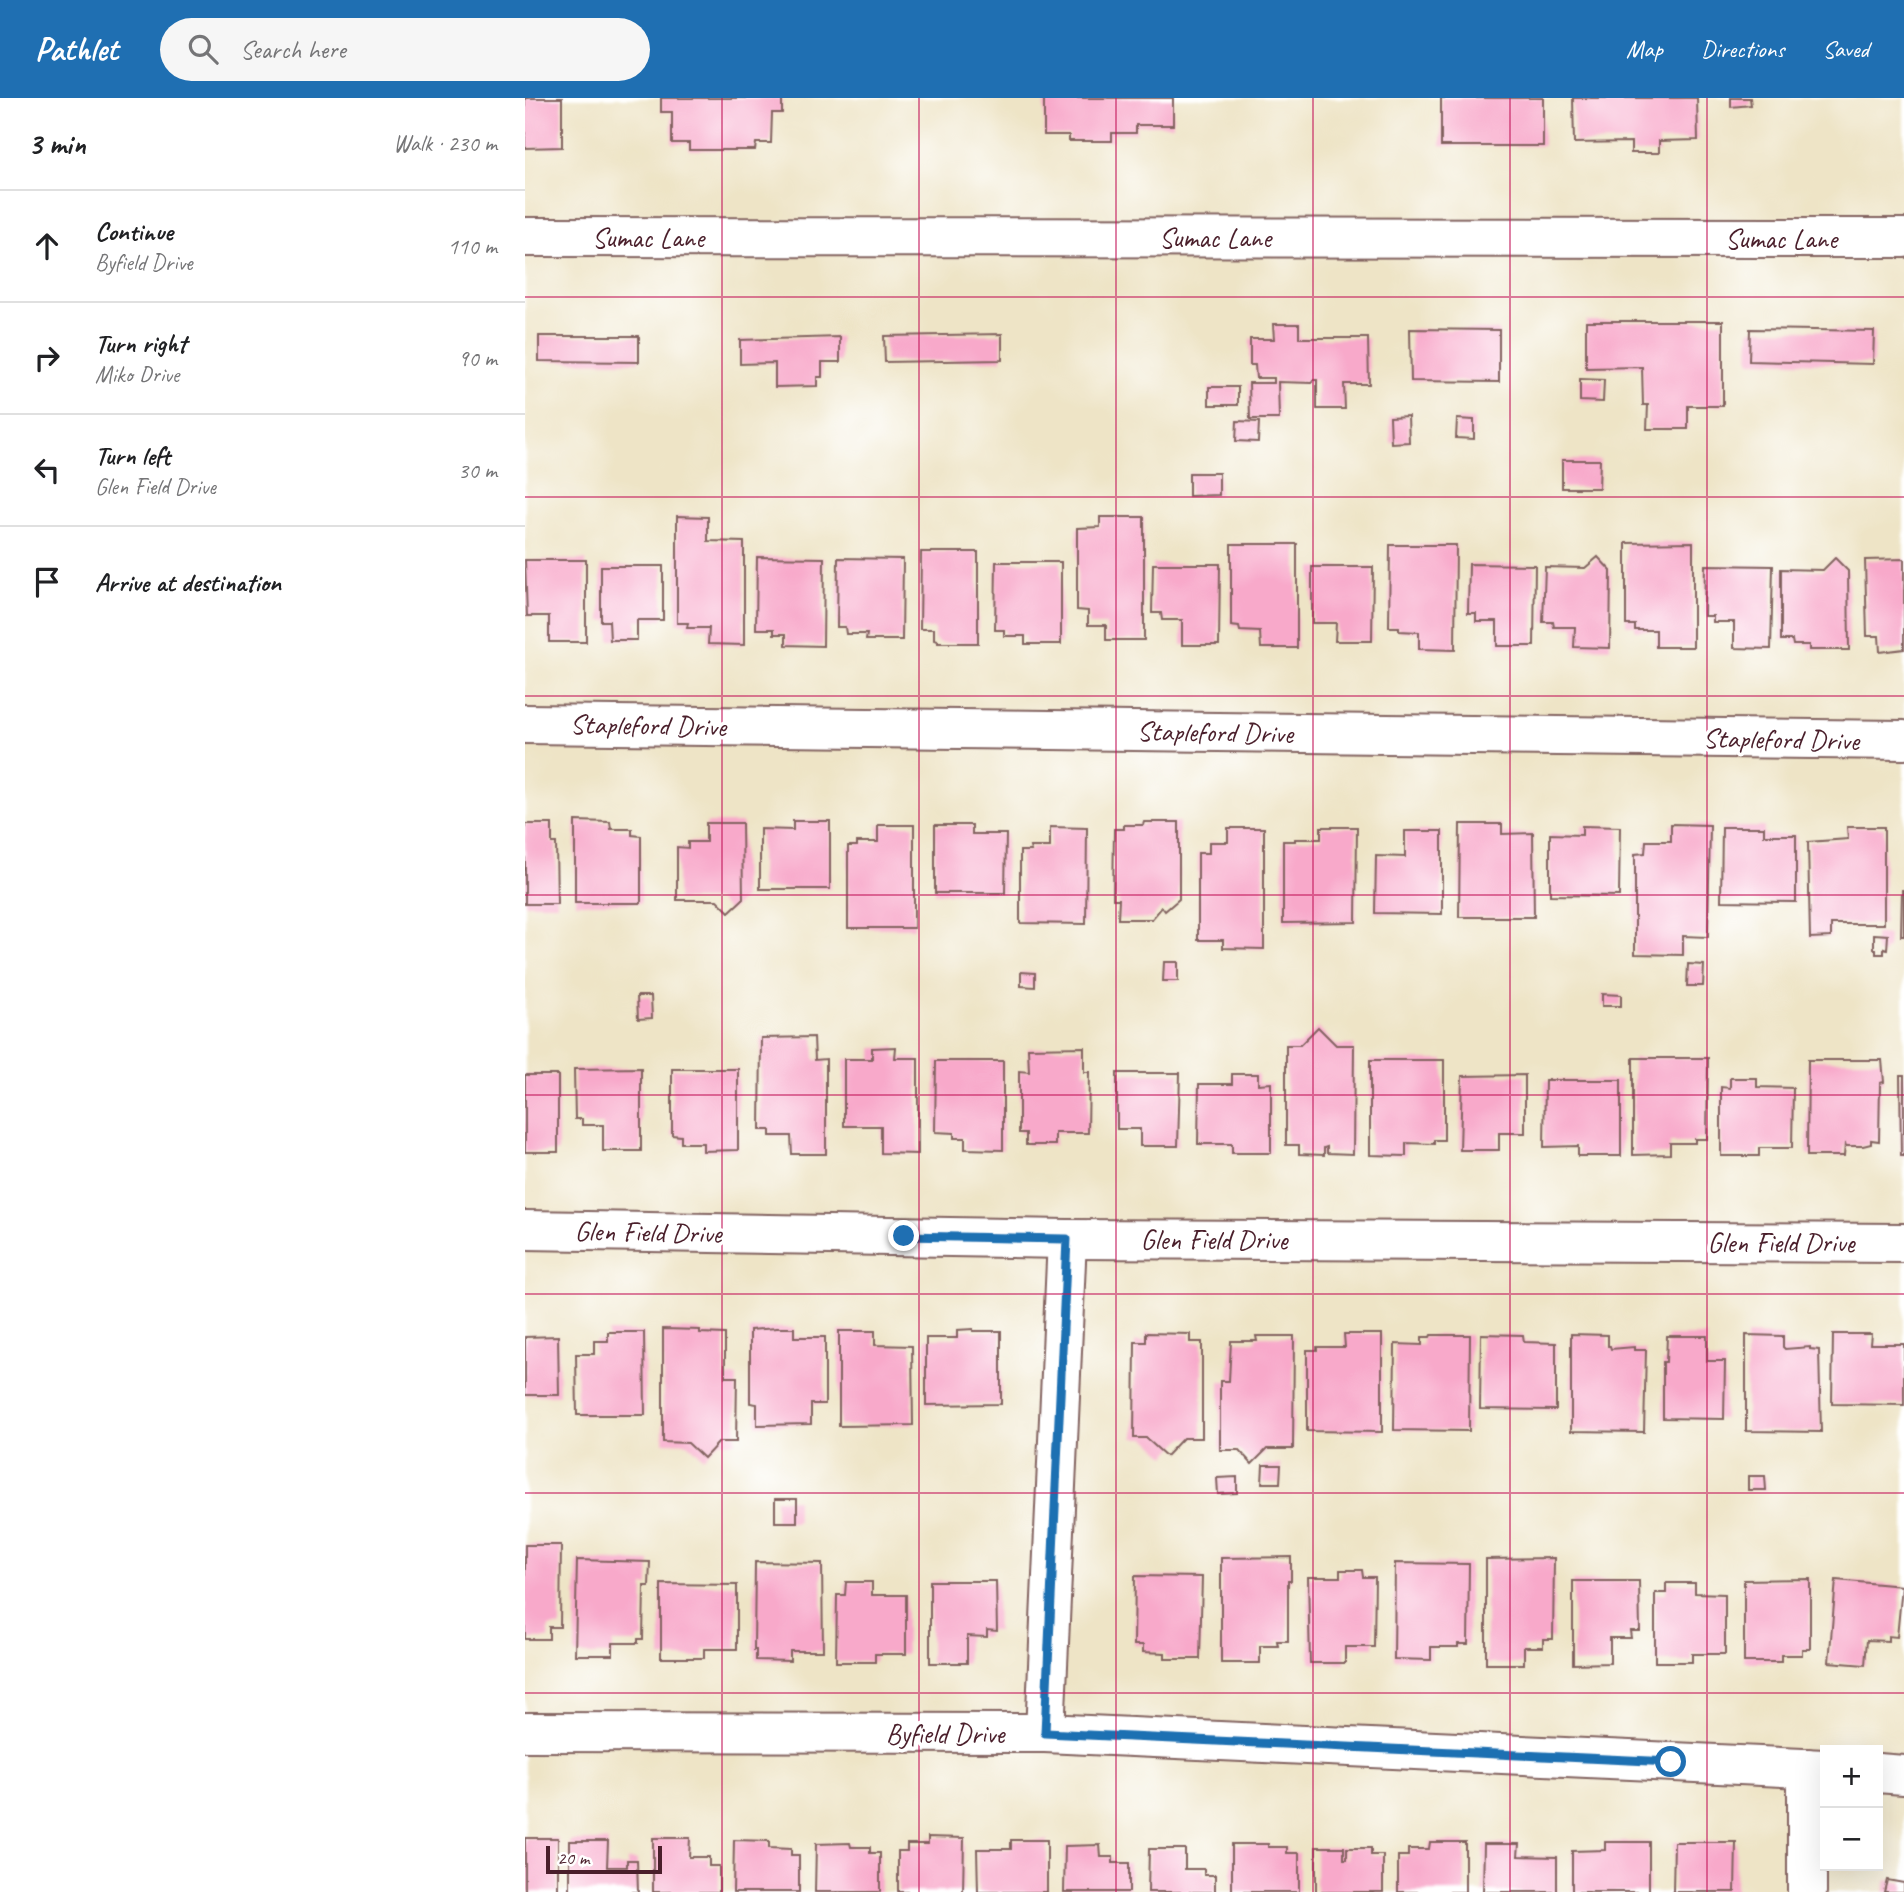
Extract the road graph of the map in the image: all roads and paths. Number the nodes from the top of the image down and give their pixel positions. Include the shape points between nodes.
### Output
1 (525, 237) edge
2 (1904, 238) edge
3 (525, 724) edge
4 (1904, 740) edge
5 (525, 1230) edge
6 (1067, 1239) junction
7 (1904, 1243) edge
8 (525, 1732) edge
9 (1045, 1733) junction
10 (1816, 1768) edge
11 (1883, 1773) edge
12 (1904, 1775) edge
13 (1807, 1892) edge

1 - 2 street, Sumac Lane
3 - 4 street, Stapleford Drive
5 - 6 street, Glen Field Drive
6 - 7 street, Glen Field Drive
6 - 9 street
8 - 9 street, Byfield Drive
9 - 10 street, Byfield Drive
10 - 13 street
11 - 12 street

